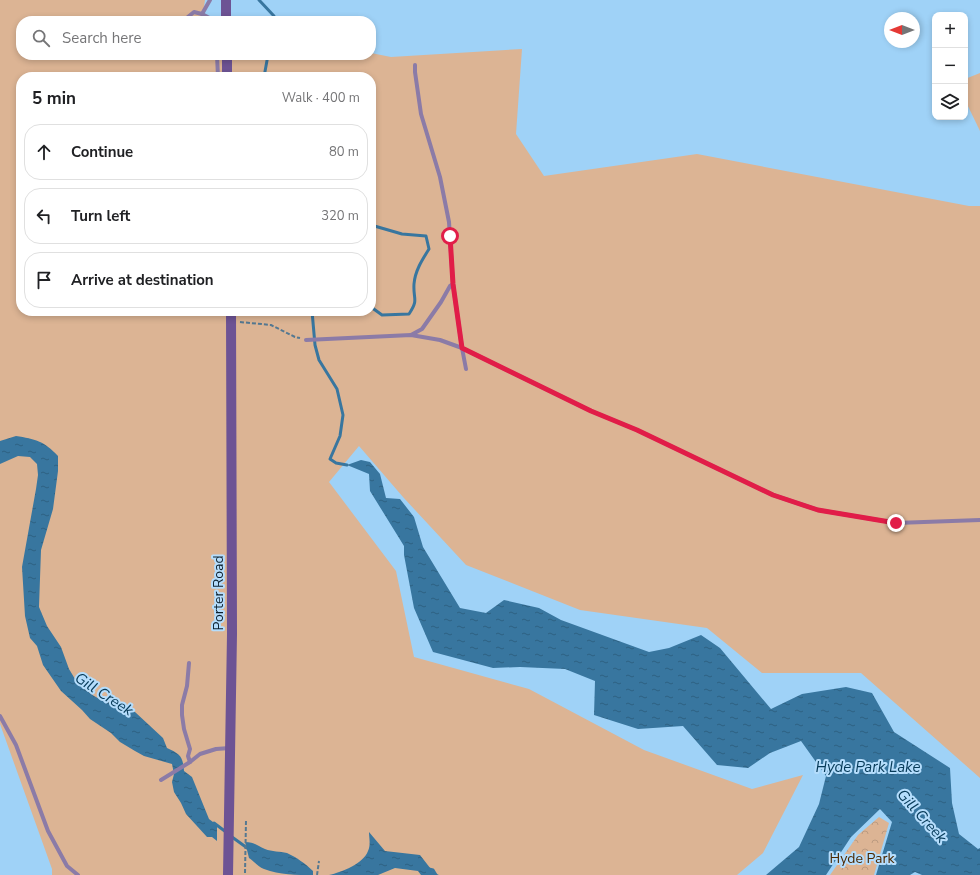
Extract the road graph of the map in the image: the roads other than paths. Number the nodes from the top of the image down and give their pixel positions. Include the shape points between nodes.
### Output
1 (210, 0) edge
2 (226, 0) edge
3 (202, 14) junction
4 (189, 16) edge
5 (206, 16) edge
6 (226, 16) edge
7 (217, 60) edge
8 (226, 60) edge
9 (415, 65) dead end
10 (218, 72) edge
11 (227, 72) edge
12 (453, 284) junction
13 (231, 316) edge
14 (411, 335) junction
15 (306, 340) road end
16 (462, 348) junction
17 (466, 369) dead end
18 (980, 520) edge
19 (189, 663) dead end
20 (0, 716) edge
21 (230, 748) junction
22 (190, 762) junction
23 (161, 780) dead end
24 (78, 875) edge
25 (228, 875) edge

1 - 3 lane
2 - 6 main road
3 - 4 lane via 194,12
3 - 5 lane
7 - 10 lane
8 - 11 main road
9 - 12 lane via 421,114 440,177 450,222
12 - 14 lane via 422,329
12 - 16 lane
13 - 21 main road, Porter Road
14 - 15 lane
14 - 16 lane via 440,340
16 - 17 lane
16 - 18 lane via 773,495 818,510 896,523
19 - 22 lane via 182,715 190,748
20 - 24 lane via 16,745 48,831 67,866
21 - 22 lane via 200,754
21 - 25 main road, Porter Road
22 - 23 lane

